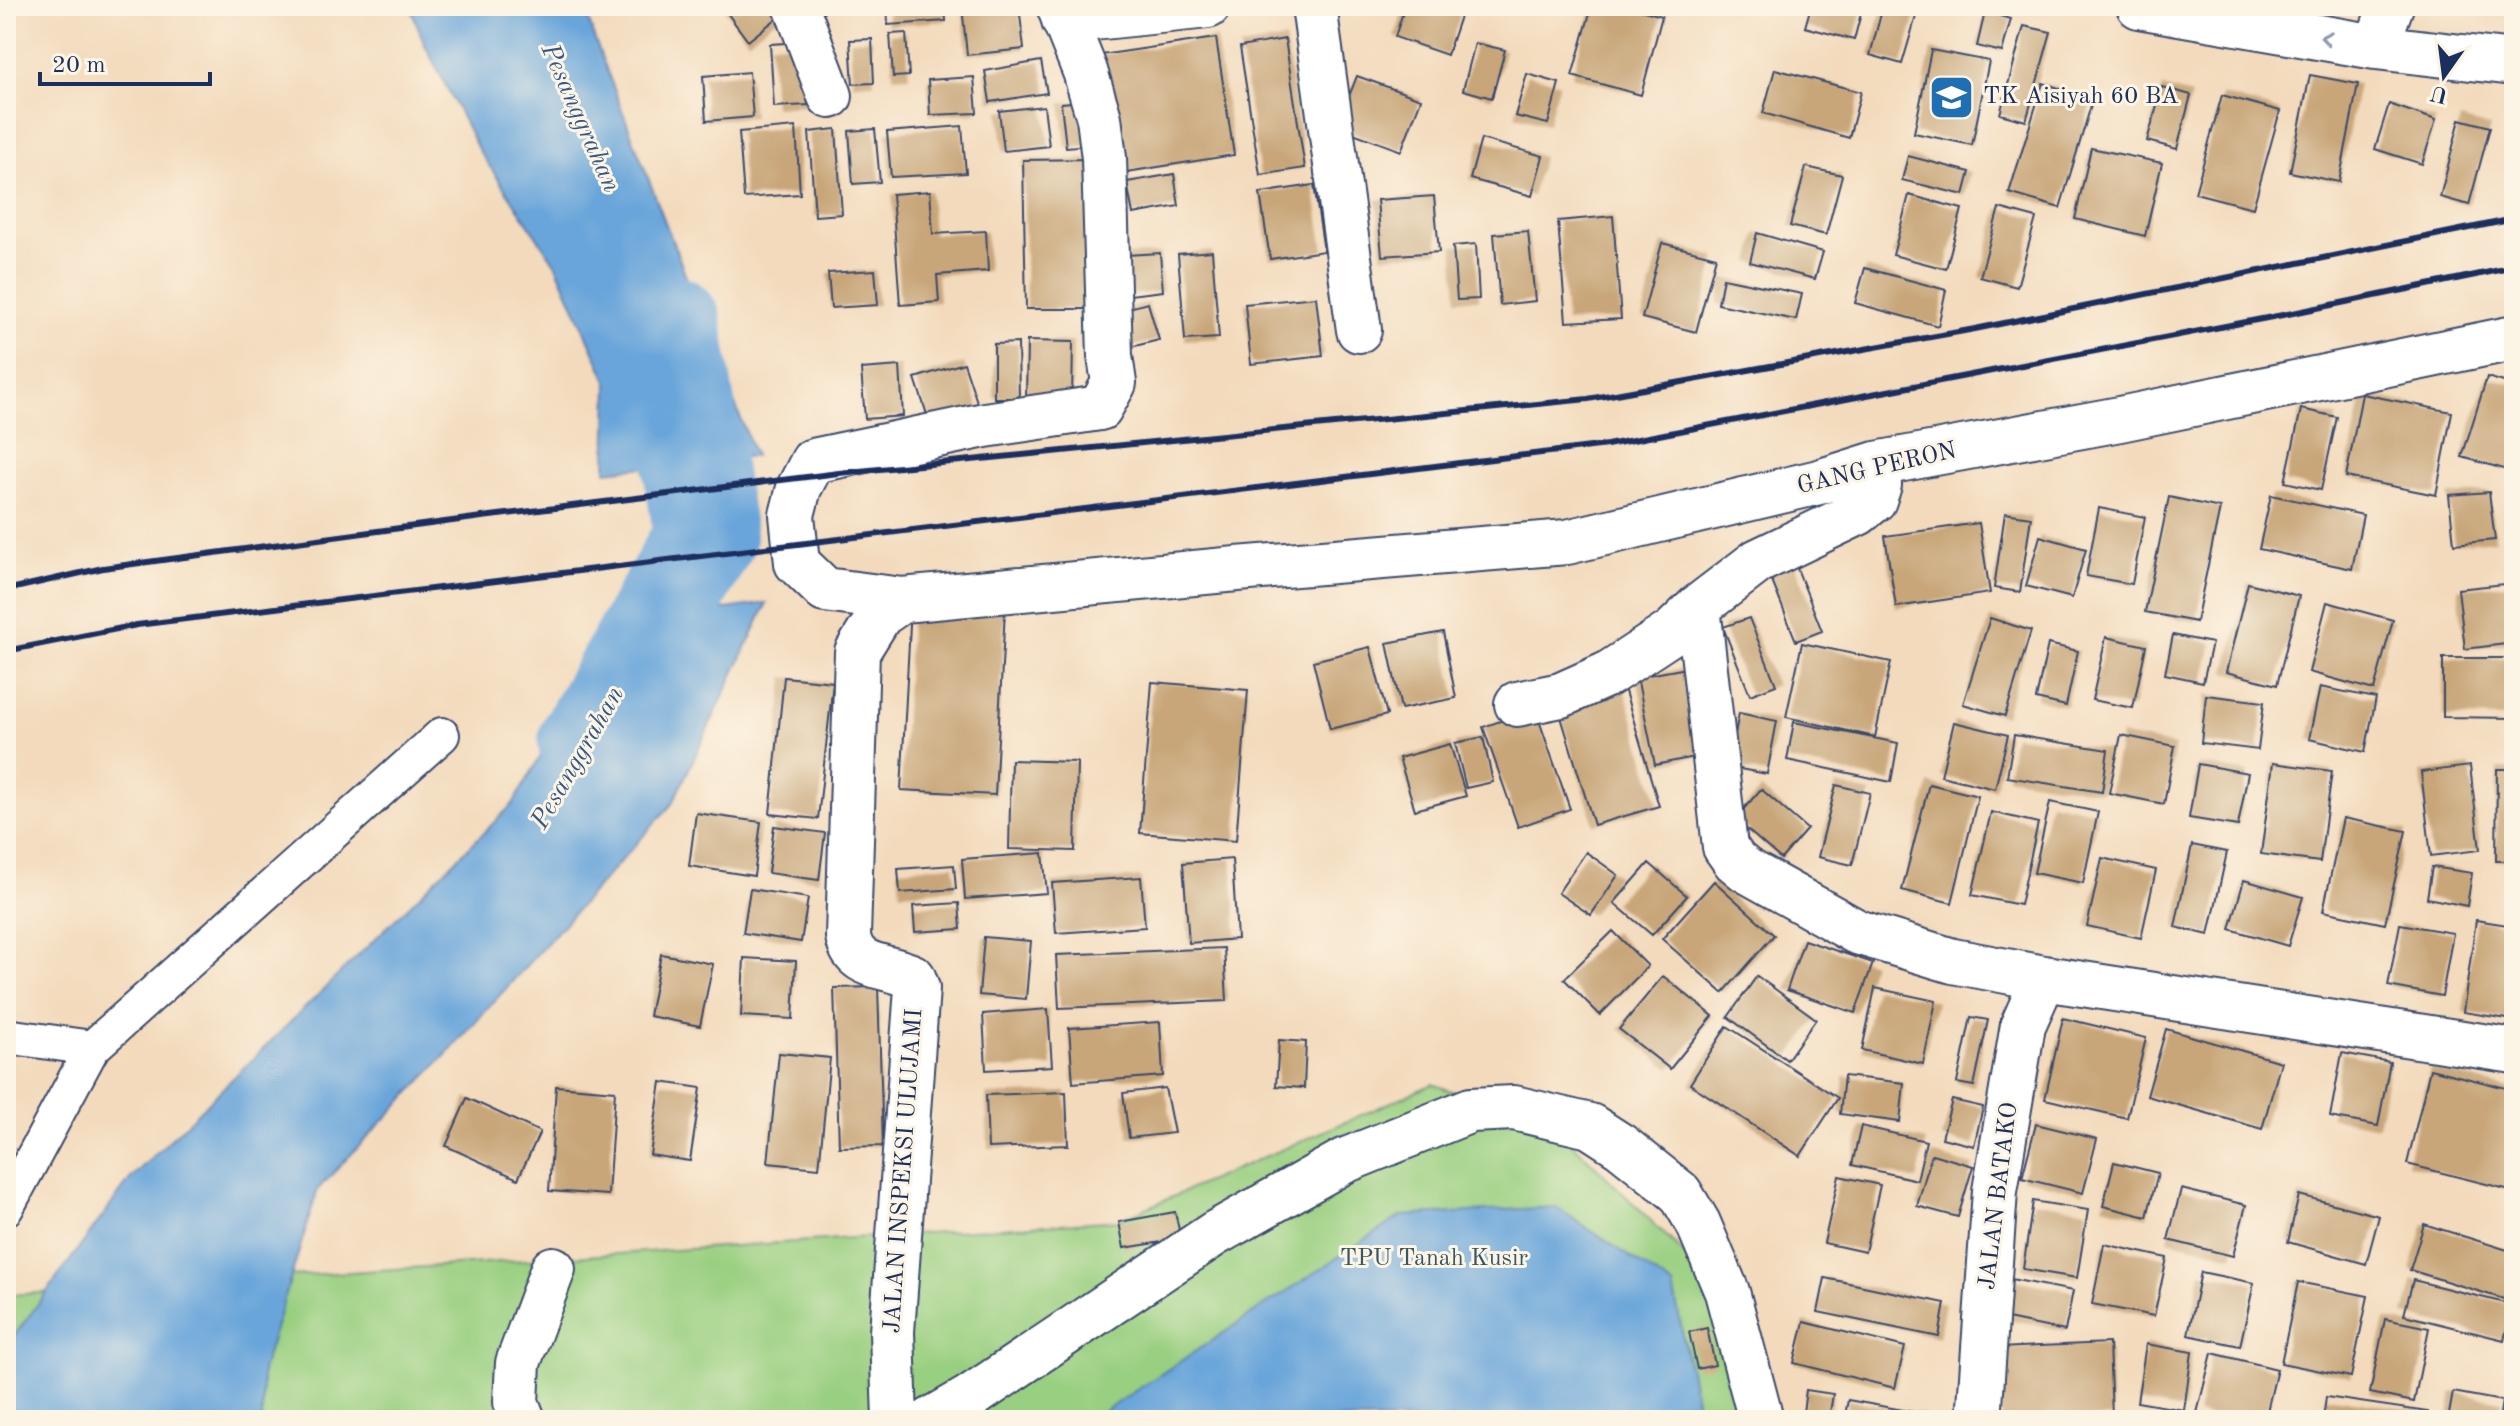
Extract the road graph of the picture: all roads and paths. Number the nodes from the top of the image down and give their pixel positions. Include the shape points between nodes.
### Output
1 (796, 6) edge
2 (1208, 6) edge
3 (1314, 6) edge
4 (2139, 6) edge
5 (2391, 6) edge
6 (1061, 14) edge
7 (2376, 47) junction
8 (2514, 63) edge
9 (830, 96) dead end
10 (1359, 330) dead end
11 (2514, 338) edge
12 (1876, 464) junction
13 (902, 600) junction
14 (1698, 607) junction
15 (1517, 704) dead end
16 (442, 735) dead end
17 (2044, 978) junction
18 (6, 1036) edge
19 (92, 1048) junction
20 (2514, 1051) edge
21 (6, 1208) edge
22 (553, 1269) dead end
23 (523, 1420) edge
24 (895, 1420) edge
25 (931, 1420) edge
26 (1761, 1420) edge
27 (1979, 1420) edge

1 - 9 street
2 - 6 street
3 - 10 street
7 -> 4 street
5 - 7 street
6 - 13 street via 1099,118 1114,383 1100,408 985,425 813,461 792,515 797,563 825,590
7 - 8 street
11 - 12 street, GANG PERON
12 - 13 street, GANG PERON via 1567,542
12 - 14 street via 1879,485 1866,507 1758,561
13 - 24 street, JALAN INSPEKSI ULUJAMI via 880,615 857,652 848,936 858,960 901,971 913,977 917,988 892,1332
14 - 15 street via 1672,632 1608,674 1561,695
14 - 17 street via 1725,847 1735,861 1857,932 1953,961
16 - 19 lane
17 - 20 street
17 - 27 street, JALAN BATAKO via 2023,1025 1995,1191
18 - 19 lane
19 - 21 lane
22 - 23 street via 518,1363 516,1402
25 - 26 street via 1214,1234 1344,1161 1471,1110 1514,1108 1590,1126 1680,1193 1727,1292

